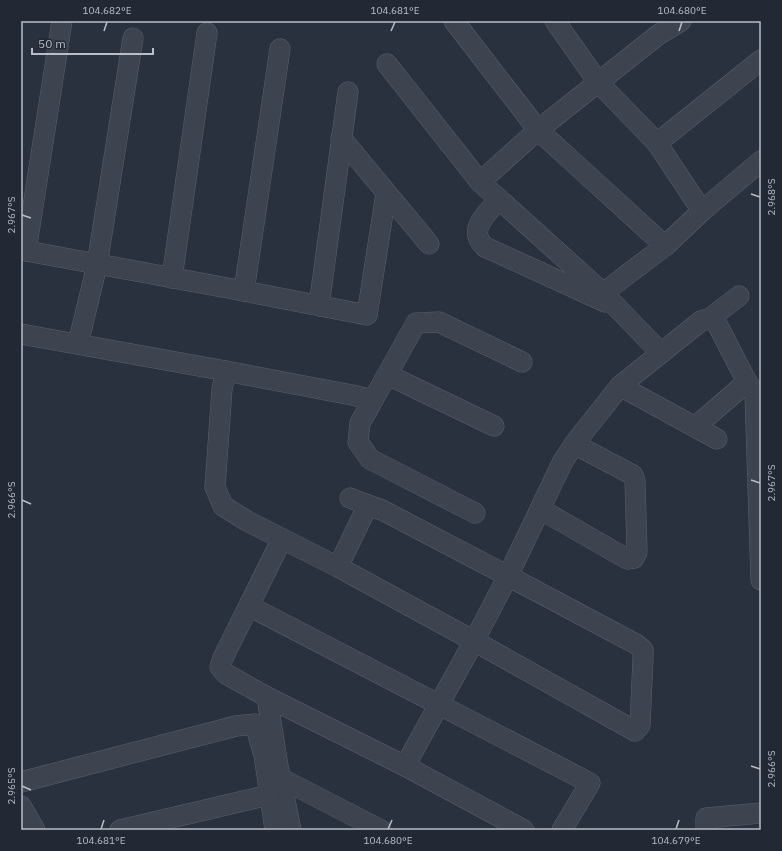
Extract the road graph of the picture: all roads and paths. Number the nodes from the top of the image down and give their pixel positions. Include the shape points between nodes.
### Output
1 (62, 21) edge
2 (454, 21) edge
3 (555, 21) edge
4 (681, 21) edge
5 (652, 28) edge
6 (207, 33) dead end
7 (132, 38) dead end
8 (280, 49) dead end
9 (761, 60) edge
10 (387, 64) dead end
11 (598, 82) junction
12 (348, 92) dead end
13 (538, 130) junction
14 (341, 138) junction
15 (657, 143) junction
16 (761, 161) edge
17 (480, 182) junction
18 (386, 194) junction
19 (499, 199) junction
20 (702, 211) junction
21 (429, 244) dead end
22 (665, 246) junction
23 (24, 251) edge
24 (97, 264) junction
25 (172, 278) junction
26 (244, 291) junction
27 (603, 293) junction
28 (739, 296) dead end
29 (319, 306) junction
30 (618, 308) junction
31 (709, 319) junction
32 (21, 334) edge
33 (78, 344) junction
34 (661, 353) junction
35 (522, 362) dead end
36 (226, 371) junction
37 (388, 375) junction
38 (747, 382) junction
39 (620, 386) junction
40 (373, 400) junction
41 (494, 426) dead end
42 (695, 427) junction
43 (717, 439) dead end
44 (574, 444) junction
45 (350, 498) dead end
46 (368, 505) junction
47 (540, 509) junction
48 (475, 513) dead end
49 (282, 539) junction
50 (338, 567) junction
51 (508, 576) junction
52 (761, 580) edge
53 (249, 606) junction
54 (474, 641) junction
55 (267, 697) junction
56 (439, 705) junction
57 (405, 766) junction
58 (280, 778) junction
59 (21, 782) edge
60 (269, 795) junction
61 (21, 806) edge
62 (761, 813) edge
63 (355, 823) edge
64 (35, 830) edge
65 (120, 830) edge
66 (275, 830) edge
67 (291, 830) edge
68 (381, 830) edge
69 (524, 830) edge
70 (562, 830) edge
71 (706, 830) edge

1 - 23 street
2 - 13 street
3 - 11 street
4 - 5 street
5 - 11 street
6 - 25 street
7 - 24 street
8 - 26 street
9 - 15 street
10 - 17 street
11 - 13 street
11 - 15 street
12 - 14 street
13 - 17 street
13 - 22 street
14 - 18 street
14 - 29 street
15 - 20 street
16 - 20 street
17 - 19 street
18 - 21 street
18 - 29 street via 367,315
19 - 27 street
19 - 30 street via 482,218 478,230 478,239 485,247
20 - 22 street
22 - 27 street
23 - 24 street
24 - 25 street
24 - 33 street
25 - 26 street
26 - 29 street
27 - 30 street
28 - 31 street
30 - 34 street
31 - 34 street via 702,321
31 - 38 street via 716,322
32 - 33 street
33 - 36 street
34 - 39 street
35 - 37 street via 439,322 416,323
36 - 40 street
36 - 49 street via 222,389 216,487 223,506
37 - 40 street
37 - 41 street
38 - 42 street
38 - 52 street via 755,394
39 - 42 street
39 - 44 street
40 - 48 street via 360,423 358,442 370,459
42 - 43 street
44 - 47 street
44 - 47 street via 633,475 637,552 634,558 627,559
45 - 46 street
46 - 50 street
46 - 51 street
47 - 51 street
49 - 50 street
49 - 53 street
50 - 54 street
51 - 54 street
51 - 54 street via 643,650 640,725 635,731
53 - 55 street via 220,667 226,674
53 - 56 street
54 - 56 street
55 - 57 street
55 - 58 street
56 - 57 street
56 - 70 street via 590,783
57 - 69 street
58 - 63 street
58 - 67 street
59 - 60 street via 236,726 255,724 264,755
60 - 65 street
60 - 66 street
61 - 64 street
62 - 71 street via 706,818
63 - 68 street

